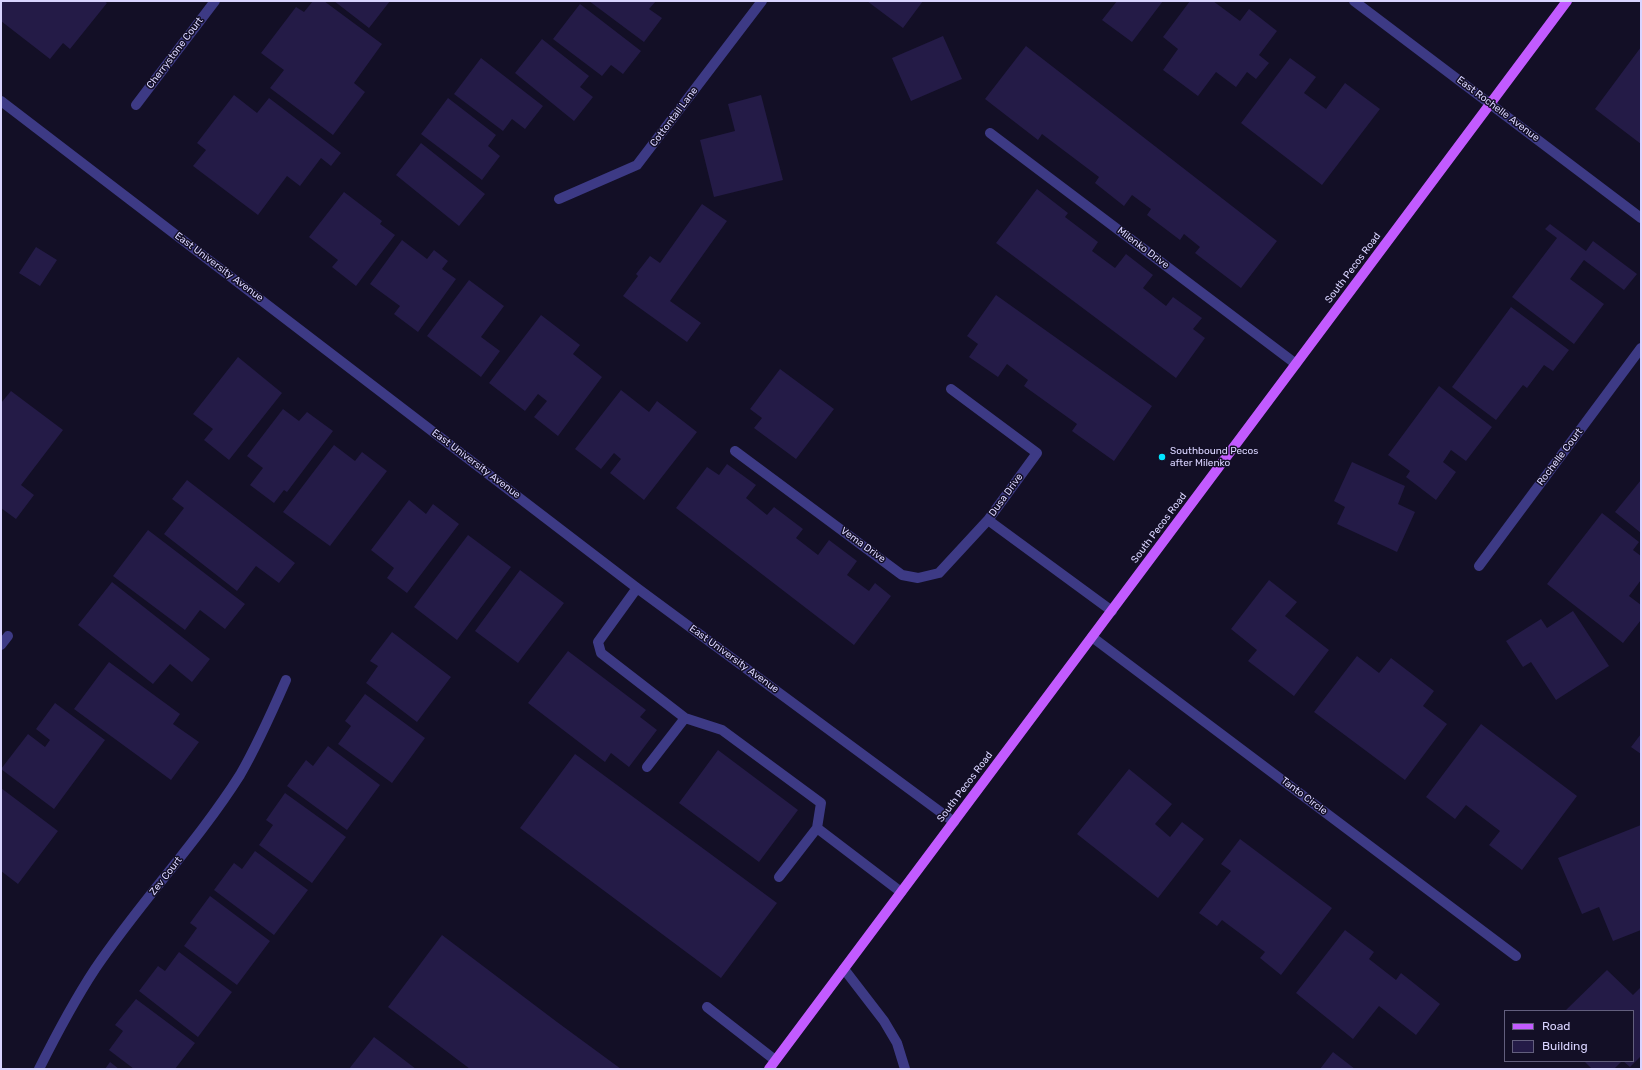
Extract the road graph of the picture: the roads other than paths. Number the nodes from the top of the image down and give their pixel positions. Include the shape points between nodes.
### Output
1 (215, 1) edge
2 (762, 1) edge
3 (1354, 1) edge
4 (1568, 1) edge
5 (1, 101) edge
6 (1491, 104) junction
7 (136, 105) dead end
8 (990, 133) dead end
9 (559, 199) dead end
10 (1641, 218) edge
11 (1641, 348) edge
12 (1296, 364) junction
13 (951, 389) dead end
14 (735, 451) dead end
15 (988, 520) junction
16 (1480, 566) dead end
17 (637, 588) junction
18 (1112, 610) junction
19 (8, 636) dead end
20 (1092, 637) junction
21 (1, 645) edge
22 (286, 680) dead end
23 (685, 718) junction
24 (647, 767) dead end
25 (954, 822) junction
26 (816, 828) junction
27 (779, 877) dead end
28 (901, 892) junction
29 (1516, 956) dead end
30 (844, 969) junction
31 (707, 1007) dead end
32 (776, 1060) junction
33 (39, 1069) edge
34 (769, 1069) edge
35 (905, 1069) edge

1 - 7 street, Cherrystone Court
2 - 9 street, Cottontail Lane via 637,165
3 - 6 street, East Rochelle Avenue
4 - 6 main road, South Pecos Road
5 - 17 street, East University Avenue
6 - 10 street, East Rochelle Avenue
6 - 12 main road, South Pecos Road
8 - 12 street, Milenko Drive
11 - 16 street, Rochelle Court
12 - 18 main road, South Pecos Road
13 - 15 street, Dusa Drive via 1037,454
14 - 15 street, Vema Drive via 902,575 918,578 939,573
15 - 18 street, Dusa Drive
17 - 23 street via 598,642 601,653
17 - 25 street, East University Avenue
18 - 20 main road, South Pecos Road
19 - 21 street
20 - 25 main road, South Pecos Road
20 - 29 street, Tanto Circle
22 - 33 street, Zev Court via 263,732 240,774 197,836 96,968 61,1025
23 - 24 street
23 - 26 street via 722,730 821,803
25 - 28 main road, South Pecos Road
26 - 27 street
26 - 28 street
28 - 30 main road, South Pecos Road
30 - 32 main road, South Pecos Road
30 - 35 street via 884,1021 897,1044
31 - 32 street
32 - 34 main road, South Pecos Road

